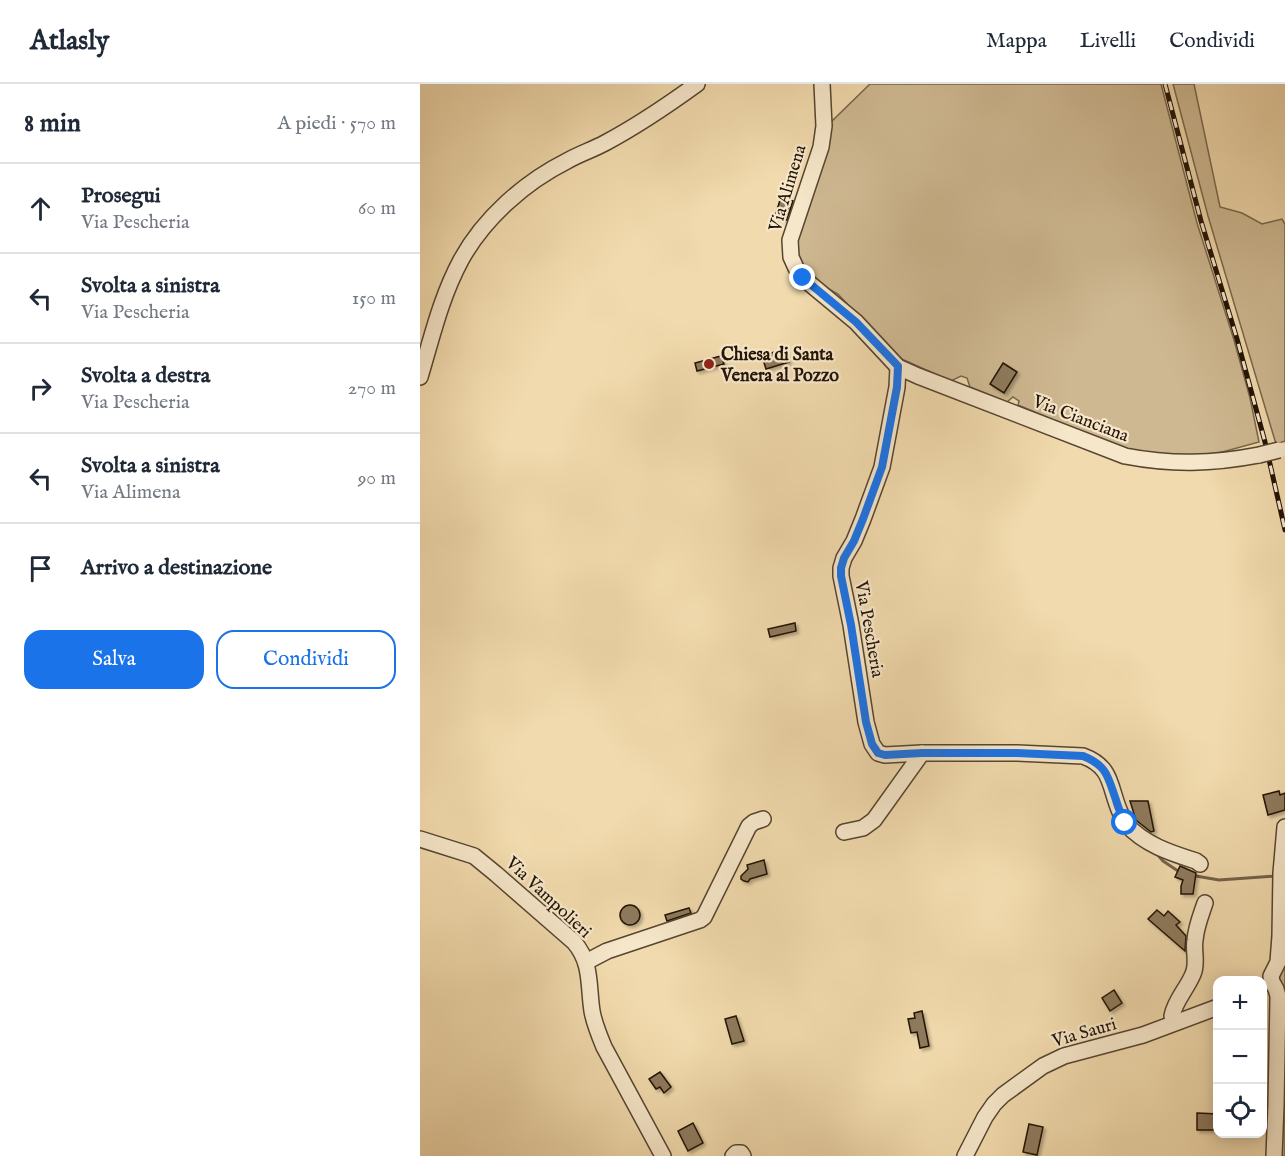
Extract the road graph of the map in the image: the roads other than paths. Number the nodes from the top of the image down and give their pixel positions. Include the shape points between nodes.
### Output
1 (697, 84) edge
2 (822, 84) edge
3 (678, 90) edge
4 (898, 366) junction
5 (420, 377) edge
6 (1282, 449) edge
7 (922, 753) junction
8 (763, 819) dead end
9 (1285, 828) edge
10 (844, 832) dead end
11 (420, 839) edge
12 (1200, 864) dead end
13 (1205, 903) dead end
14 (586, 962) junction
15 (1267, 978) edge
16 (1213, 1009) edge
17 (1175, 1022) junction
18 (663, 1156) edge
19 (733, 1156) edge
20 (743, 1156) edge
21 (965, 1156) edge
22 (1274, 1156) edge

1 - 3 street
2 - 4 street, Via Alimena via 821,147 790,240 791,257 803,278 856,322
3 - 5 street via 604,144 542,176 492,218 461,260 438,314
4 - 6 street, Via Cianciana, bridge via 1125,456 1211,463
4 - 7 street, Via Pescheria via 882,467 844,558 841,576 872,744 885,755
7 - 10 street via 874,820 863,828
7 - 12 street, Via Pescheria via 1017,753 1093,759 1107,774 1125,823 1152,845
8 - 14 street via 749,826 704,917
9 - 15 street via 1278,962
11 - 14 street, Via Vampolieri via 474,856 574,942
13 - 17 street via 1194,942 1195,970 1173,1008
14 - 18 street, Via Vampolieri via 598,1032
15 - 22 street via 1278,996
16 - 17 street, Via Sauri
17 - 21 street, Via Sauri via 1042,1066 994,1104
19 - 20 street

